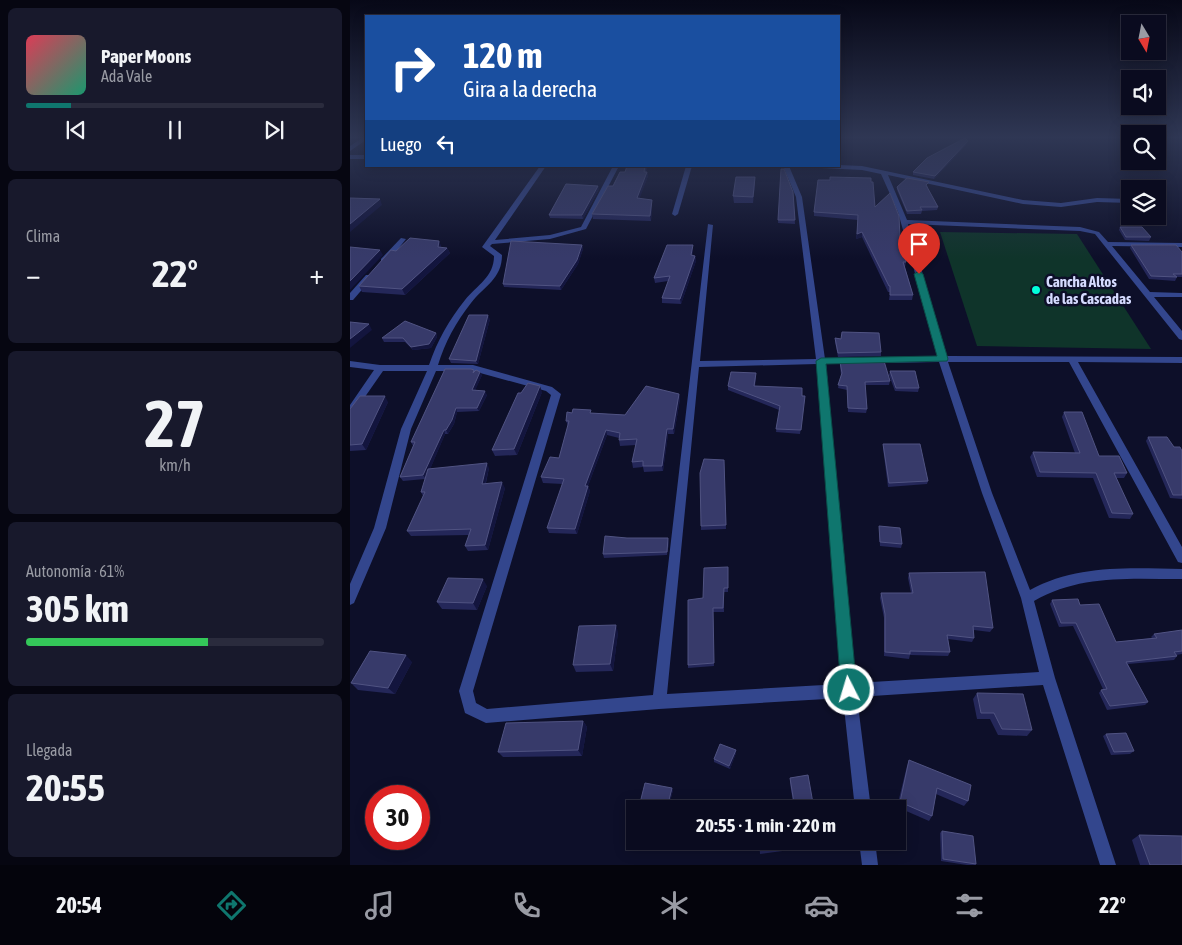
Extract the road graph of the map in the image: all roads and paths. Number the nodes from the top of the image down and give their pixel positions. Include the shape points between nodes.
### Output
1 (534, 178) edge
2 (610, 178) edge
3 (685, 178) edge
4 (791, 178) edge
5 (886, 178) edge
6 (906, 178) edge
7 (1121, 201) edge
8 (675, 214) dead end
9 (904, 222) junction
10 (710, 225) dead end
11 (403, 239) dead end
12 (490, 242) junction
13 (1107, 244) junction
14 (1182, 245) edge
15 (1147, 294) junction
16 (1182, 295) edge
17 (350, 298) edge
18 (1182, 337) edge
19 (943, 359) junction
20 (1072, 360) junction
21 (1182, 360) edge
22 (821, 361) junction
23 (350, 364) edge
24 (696, 364) junction
25 (380, 368) junction
26 (432, 369) junction
27 (350, 412) edge
28 (1182, 558) edge
29 (1182, 574) edge
30 (1027, 598) junction
31 (350, 599) edge
32 (1048, 678) junction
33 (849, 690) junction
34 (659, 702) junction
35 (862, 800) edge
36 (868, 850) edge
37 (870, 865) edge
38 (1108, 865) edge

1 - 12 street
2 - 12 street via 584,228 539,239
3 - 8 street
4 - 22 street via 799,198
5 - 9 street
6 - 7 street via 1023,202 1061,205
9 - 13 street via 1080,229 1097,233
9 - 19 street
10 - 24 street
11 - 17 street
12 - 26 street via 486,248 498,255 498,266 468,300 446,333
13 - 14 street
13 - 15 street
15 - 16 street
15 - 18 street
19 - 20 street
19 - 22 street
19 - 30 street via 986,493
20 - 21 street
20 - 28 street
22 - 24 street
22 - 33 street
23 - 25 street
24 - 34 street
25 - 26 street
25 - 27 street
26 - 31 street via 406,429 380,528
26 - 34 street via 473,368 549,389 556,394 466,691 470,708 486,716
29 - 30 street via 1068,578
30 - 32 street
32 - 33 street
32 - 38 street
33 - 34 street
33 - 35 street
36 - 37 street

